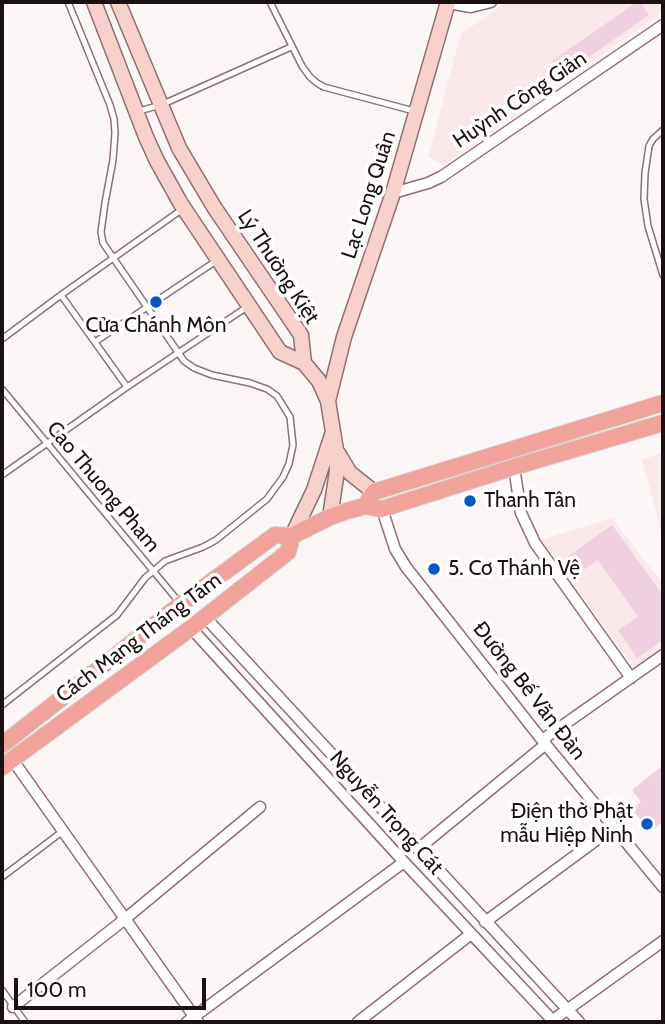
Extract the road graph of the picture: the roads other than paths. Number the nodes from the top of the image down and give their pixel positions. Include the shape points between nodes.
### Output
1 (68, 2) edge
2 (93, 2) edge
3 (118, 2) edge
4 (270, 2) edge
5 (491, 2) edge
6 (448, 3) edge
7 (663, 25) edge
8 (291, 47) junction
9 (161, 105) junction
10 (417, 111) junction
11 (135, 112) junction
12 (663, 130) edge
13 (393, 193) junction
14 (184, 208) junction
15 (113, 258) junction
16 (218, 259) junction
17 (663, 275) edge
18 (61, 295) junction
19 (249, 306) junction
20 (147, 307) junction
21 (2, 339) edge
22 (95, 342) junction
23 (179, 353) junction
24 (304, 363) junction
25 (127, 387) junction
26 (2, 389) edge
27 (328, 401) junction
28 (663, 403) edge
29 (663, 422) edge
30 (333, 431) junction
31 (47, 444) junction
32 (336, 450) junction
33 (514, 467) junction
34 (2, 475) edge
35 (374, 492) junction
36 (365, 506) junction
37 (382, 509) junction
38 (330, 517) junction
39 (292, 536) junction
40 (153, 571) junction
41 (181, 604) junction
42 (198, 623) junction
43 (663, 655) edge
44 (114, 656) junction
45 (128, 674) junction
46 (631, 678) junction
47 (2, 705) edge
48 (544, 742) junction
49 (2, 744) edge
50 (7, 763) edge
51 (261, 807) dead end
52 (614, 827) junction
53 (63, 831) junction
54 (418, 849) junction
55 (404, 862) junction
56 (2, 877) edge
57 (663, 887) edge
58 (125, 919) junction
59 (485, 922) junction
60 (471, 934) junction
61 (663, 941) edge
62 (2, 990) edge
63 (13, 1007) junction
64 (568, 1009) junction
65 (193, 1020) edge
66 (25, 1022) edge
67 (358, 1022) edge
68 (552, 1022) edge
69 (579, 1022) edge

1 - 15 lane via 114,119 113,160 101,233
2 - 11 main road, Lý Thường Kiệt
3 - 9 main road, Lý Thường Kiệt
4 - 8 lane
5 - 6 street via 471,7
6 - 10 main road, Lạc Long Quân
7 - 13 street, Huỳnh Công Giản via 441,177
8 - 9 lane
8 - 10 lane via 310,77 324,87
9 - 11 lane
9 - 24 main road, Lý Thường Kiệt via 196,178 301,335
10 - 13 main road, Lạc Long Quân
11 - 14 main road, Lý Thường Kiệt
12 - 17 lane via 649,146 644,199
13 - 27 main road, Lạc Long Quân via 344,337
14 - 15 lane
14 - 16 main road, Lý Thường Kiệt
15 - 18 lane
15 - 20 lane
16 - 19 main road, Lý Thường Kiệt
16 - 20 lane
18 - 21 lane
18 - 22 lane
19 - 23 lane
19 - 24 main road, Lý Thường Kiệt via 280,352
20 - 22 lane
20 - 23 lane
22 - 25 lane
23 - 25 lane
23 - 40 lane via 194,368 250,383 277,396 290,417 293,445 286,471 267,499 216,540 165,561
24 - 27 main road, Lạc Long Quân
25 - 31 lane
26 - 31 lane, Cao Thuong Pham
27 - 30 main road, Lạc Long Quân
28 - 35 main road
29 - 33 main road, Cách Mạng Tháng Tám
30 - 32 main road, Lạc Long Quân
30 - 39 main road, Lạc Long Quân via 314,490
31 - 34 lane
31 - 40 lane, Cao Thuong Pham
32 - 35 main road via 350,473
32 - 38 main road, Lạc Long Quân
33 - 37 main road, Cách Mạng Tháng Tám
33 - 46 street via 521,513 535,543
35 - 36 main road
36 - 37 main road, Cách Mạng Tháng Tám
36 - 38 main road, Cách Mạng Tháng Tám
37 - 48 street, Đường Bế Văn Đàn via 395,549 406,566
38 - 39 main road, Cách Mạng Tháng Tám
39 - 41 main road, Cách Mạng Tháng Tám via 275,535
39 - 42 main road, Cách Mạng Tháng Tám via 288,552
40 - 41 lane, Cao Thuong Pham
40 - 47 lane via 117,615
41 - 42 main road
41 - 44 main road, Cách Mạng Tháng Tám
42 - 45 main road, Cách Mạng Tháng Tám
42 - 54 street
42 - 55 street, Nguyễn Trọng Cát
43 - 46 street
44 - 45 main road
44 - 49 main road, Cách Mạng Tháng Tám
45 - 50 main road, Cách Mạng Tháng Tám
46 - 48 street
48 - 52 street, Đường Bế Văn Đàn
48 - 54 street
50 - 53 street
51 - 58 street
52 - 57 street, Đường Bế Văn Đàn
52 - 59 street
53 - 56 lane
53 - 58 street
54 - 59 street
55 - 60 street, Nguyễn Trọng Cát
55 - 65 street
58 - 63 street
58 - 65 street
59 - 64 street
60 - 67 street
60 - 68 street, Nguyễn Trọng Cát
61 - 64 street
62 - 63 lane
63 - 66 lane
64 - 68 street
64 - 69 street

